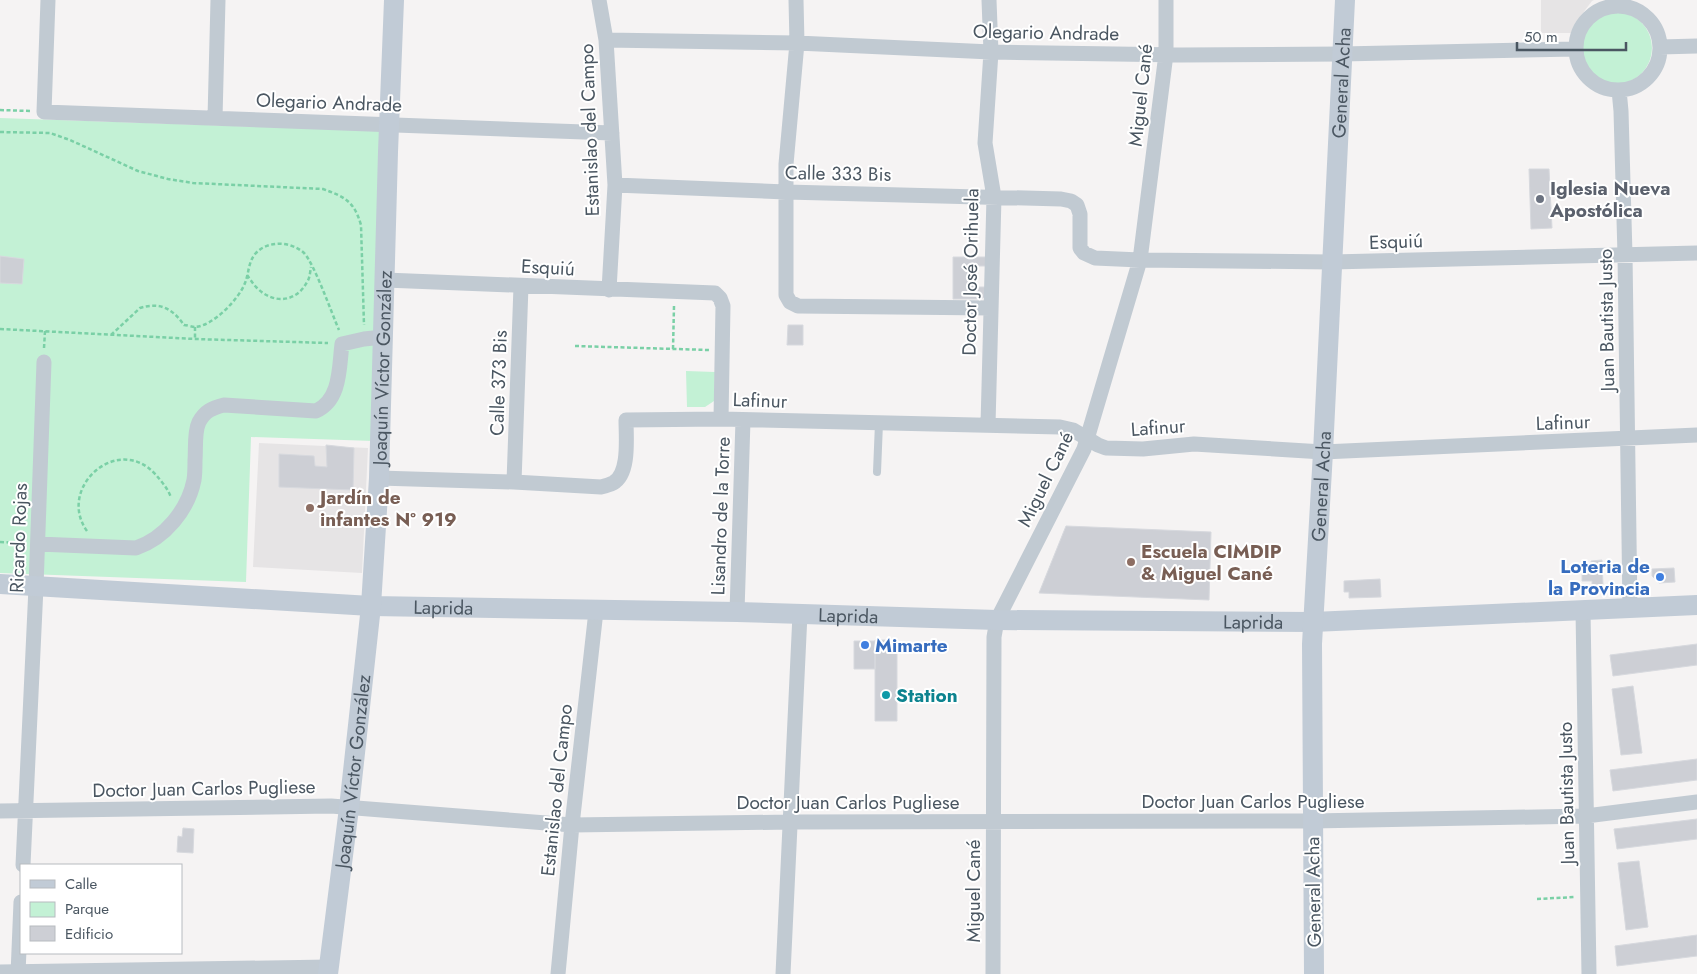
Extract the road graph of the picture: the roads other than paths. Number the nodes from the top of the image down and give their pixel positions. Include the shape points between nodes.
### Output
1 (48, 0) edge
2 (218, 0) edge
3 (394, 0) edge
4 (599, 0) edge
5 (796, 0) edge
6 (989, 0) edge
7 (1166, 0) edge
8 (1345, 0) edge
9 (1616, 3) edge
10 (606, 40) junction
11 (797, 43) junction
12 (1697, 46) edge
13 (1660, 47) junction
14 (1576, 49) junction
15 (991, 52) junction
16 (1166, 54) junction
17 (1342, 54) junction
18 (1619, 90) junction
19 (214, 118) junction
20 (388, 124) junction
21 (612, 133) junction
22 (615, 185) junction
23 (786, 192) junction
24 (994, 197) junction
25 (1697, 253) edge
26 (1625, 254) junction
27 (1095, 258) joint
28 (1140, 260) junction
29 (1332, 262) junction
30 (385, 280) junction
31 (521, 286) junction
32 (609, 290) junction
33 (709, 292) joint
34 (991, 308) junction
35 (374, 338) junction
36 (44, 362) dead end
37 (721, 419) junction
38 (743, 420) junction
39 (879, 423) junction
40 (988, 425) junction
41 (1697, 435) edge
42 (1088, 438) junction
43 (1627, 440) junction
44 (1324, 452) junction
45 (877, 472) dead end
46 (379, 478) junction
47 (514, 482) junction
48 (38, 544) junction
49 (0, 584) edge
50 (36, 587) junction
51 (1697, 605) edge
52 (371, 606) junction
53 (1630, 609) junction
54 (596, 611) junction
55 (1583, 611) junction
56 (737, 612) junction
57 (800, 614) junction
58 (997, 620) junction
59 (1313, 622) junction
60 (1697, 802) edge
61 (349, 808) junction
62 (0, 811) edge
63 (26, 811) junction
64 (1586, 816) junction
65 (1312, 821) junction
66 (790, 822) junction
67 (994, 822) junction
68 (572, 825) junction
69 (23, 864) edge
70 (20, 926) edge
71 (329, 970) edge
72 (0, 972) edge
73 (18, 973) edge
74 (558, 974) edge
75 (783, 974) edge
76 (993, 974) edge
77 (1314, 974) edge
78 (1589, 974) edge

1 - 19 street, Olegario Andrade via 44,112
2 - 19 street
3 - 20 street, Joaquín Víctor González
4 - 10 street, Estanislao del Campo
5 - 11 street
6 - 15 street, Doctor José Orihuela
7 - 16 street, Miguel Cané
8 - 17 street, General Acha
9 - 13 street via 1641,14 1651,23 1658,34
9 - 14 street via 1592,15 1583,25
10 - 11 street, Olegario Andrade
10 - 21 street, Estanislao del Campo
11 - 15 street, Olegario Andrade
11 - 23 street
12 - 13 street
13 - 18 street via 1653,72 1638,85
14 - 17 street, Olegario Andrade
14 - 18 street via 1578,62 1594,83
15 - 16 street, Olegario Andrade
15 - 24 street, Doctor José Orihuela via 985,143
16 - 17 street, Olegario Andrade
16 - 28 street, Miguel Cané
17 - 29 street, General Acha
18 - 26 street, Juan Bautista Justo
19 - 20 street, Olegario Andrade
20 - 21 street, Olegario Andrade
20 - 30 street, Joaquín Víctor González
21 - 22 street, Estanislao del Campo
22 - 23 street, Calle 333 Bis
22 - 32 street, Estanislao del Campo
23 - 24 street, Calle 333 Bis
23 - 34 street via 786,295 790,302 798,306
24 - 27 street, Calle 333 Bis via 1061,198 1077,204 1080,248 1084,254
24 - 34 street, Doctor José Orihuela
25 - 26 street, Esquiú
26 - 29 street, Esquiú
26 - 43 street, Juan Bautista Justo
27 - 28 street, Esquiú
28 - 29 street, Esquiú
28 - 42 street, Miguel Cané
29 - 44 street, General Acha
30 - 31 street, Esquiú
30 - 35 street, Joaquín Víctor González
31 - 32 street, Esquiú
31 - 47 street, Calle 373 Bis
32 - 33 street, Esquiú
33 - 37 street, Lisandro de la Torre via 715,293 723,306
34 - 40 street, Doctor José Orihuela
35 - 46 street, Joaquín Víctor González
35 - 48 street via 342,344 336,390 325,407 307,411 224,405 205,412 198,424 194,480 189,497 163,533 147,544 136,548
36 - 48 street, Ricardo Rojas
37 - 38 street, Lafinur
37 - 47 street, Lafinur via 626,418 625,466 614,483 601,487
38 - 39 street, Lafinur
38 - 56 street, Lisandro de la Torre
39 - 40 street, Lafinur
39 - 45 lane
40 - 42 street, Lafinur via 1060,428
41 - 43 street, Lafinur
42 - 44 street, Lafinur via 1106,448 1131,450 1194,444
42 - 58 street, Miguel Cané
43 - 44 street, Lafinur
43 - 53 street, Juan Bautista Justo
44 - 59 street, General Acha
46 - 47 street
46 - 52 street, Joaquín Víctor González
48 - 50 street, Ricardo Rojas
49 - 50 street, Laprida
50 - 52 street, Laprida
50 - 63 street, Ricardo Rojas
51 - 53 street, Laprida
52 - 54 street, Laprida
52 - 61 street, Joaquín Víctor González
53 - 55 street, Laprida
54 - 56 street, Laprida
54 - 68 street, Estanislao del Campo
55 - 59 street, Laprida
55 - 64 street, Juan Bautista Justo
56 - 57 street, Laprida
57 - 58 street, Laprida
57 - 66 street
58 - 59 street, Laprida
58 - 67 street, Miguel Cané via 994,637
59 - 65 street, General Acha
60 - 64 street, Doctor Juan Carlos Pugliese
61 - 63 street, Doctor Juan Carlos Pugliese
61 - 68 street, Doctor Juan Carlos Pugliese
61 - 71 street, Joaquín Víctor González
62 - 63 street, Doctor Juan Carlos Pugliese
63 - 69 street, Ricardo Rojas
64 - 65 street, Doctor Juan Carlos Pugliese
64 - 78 street, Juan Bautista Justo
65 - 67 street, Doctor Juan Carlos Pugliese
65 - 77 street, General Acha
66 - 67 street, Doctor Juan Carlos Pugliese
66 - 68 street, Doctor Juan Carlos Pugliese
66 - 75 street
67 - 76 street, Miguel Cané
68 - 74 street, Estanislao del Campo
70 - 73 street
71 - 73 street
72 - 73 street

